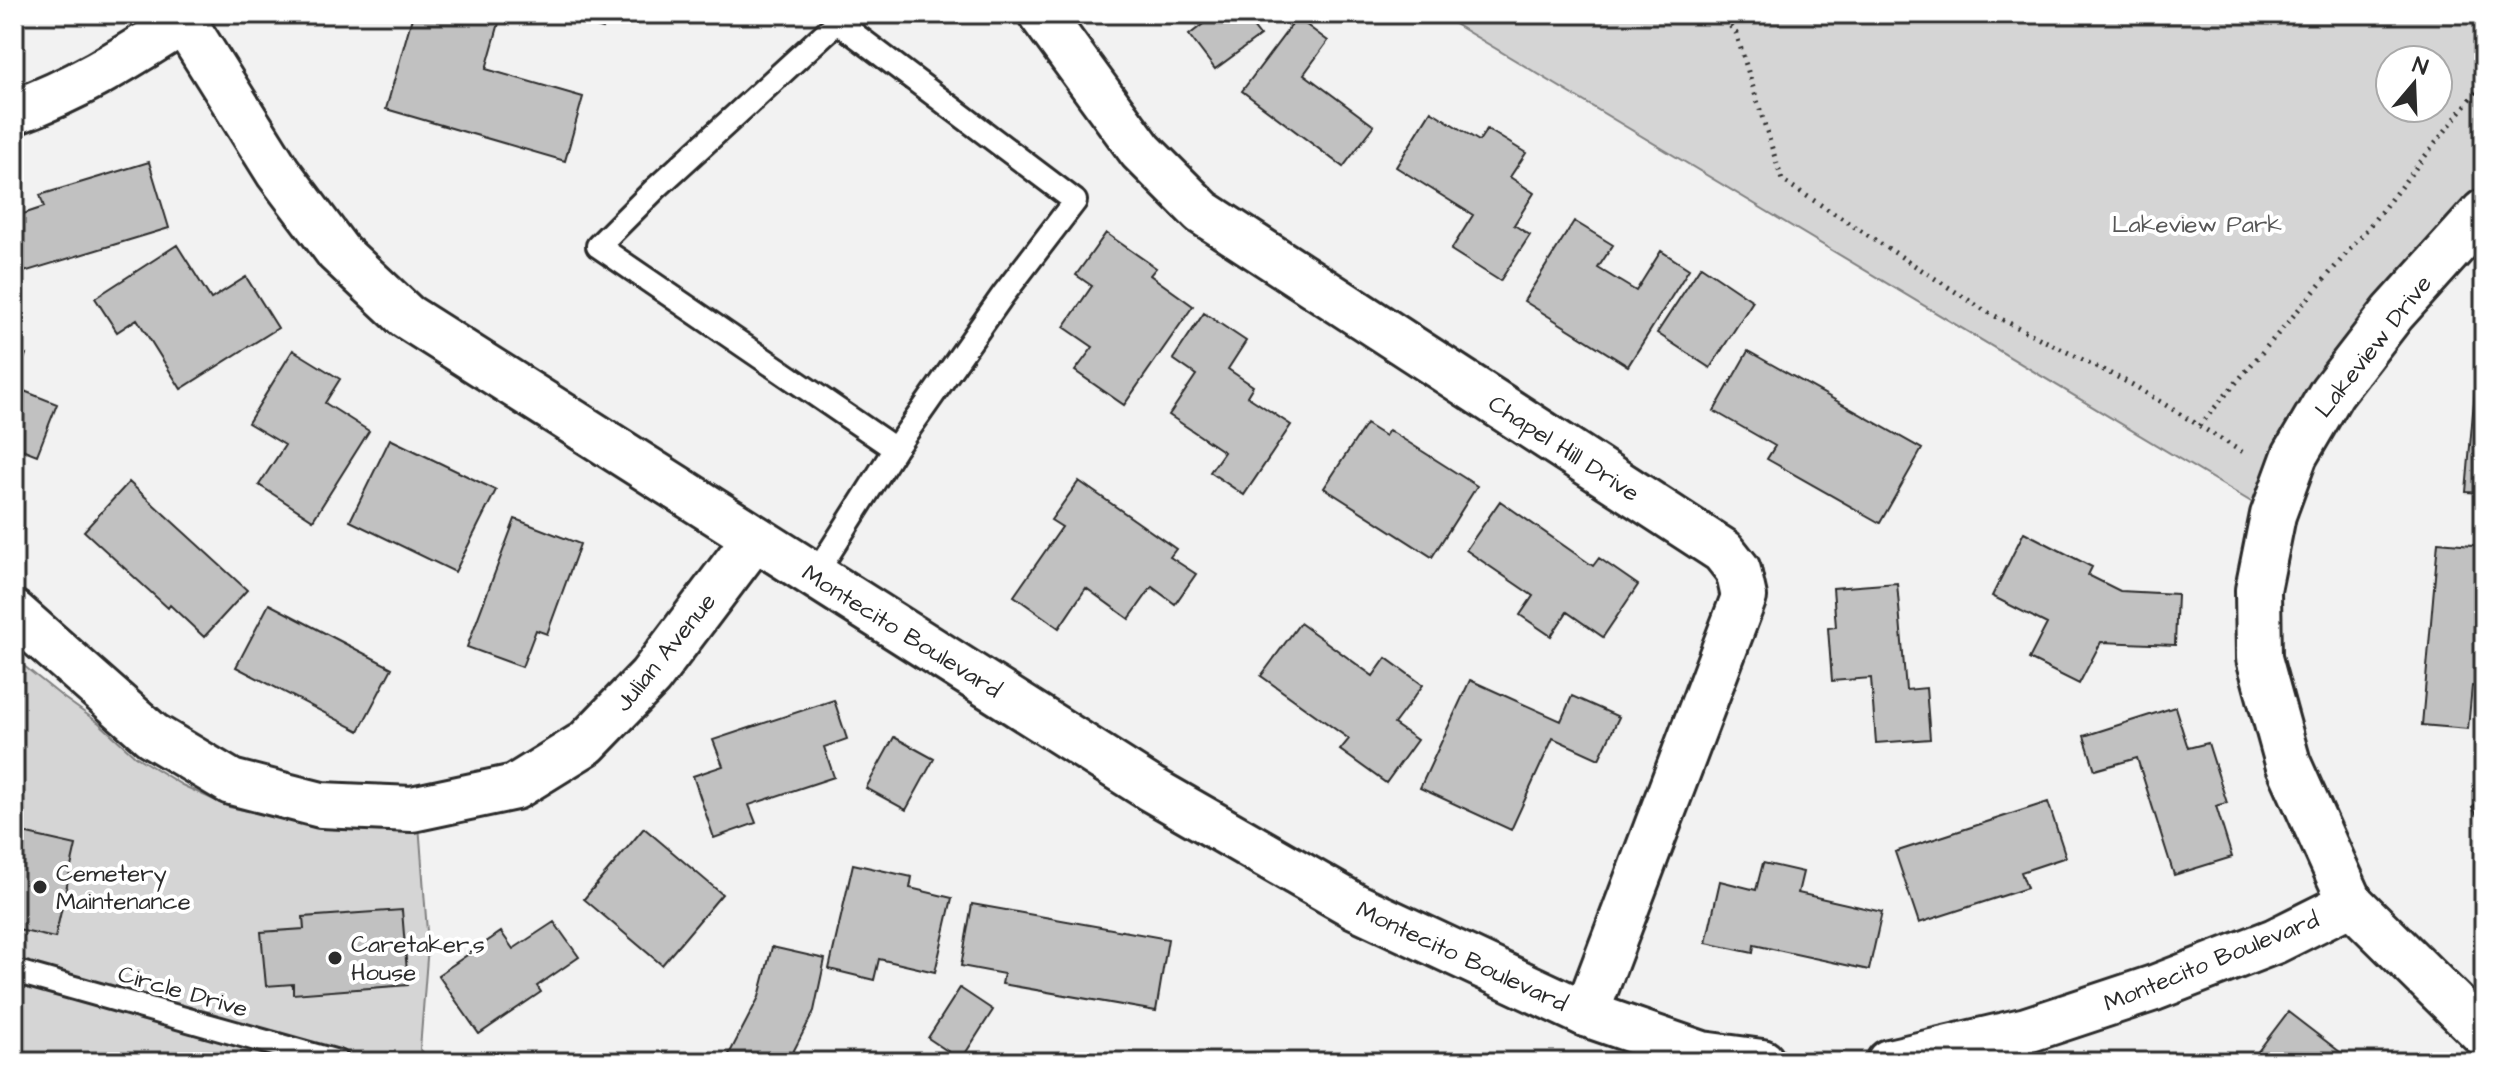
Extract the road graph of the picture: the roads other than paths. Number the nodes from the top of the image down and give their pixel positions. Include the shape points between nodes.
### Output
1 (1041, 14) edge
2 (181, 18) edge
3 (842, 18) edge
4 (14, 112) edge
5 (2484, 212) edge
6 (895, 449) junction
7 (755, 538) junction
8 (815, 575) junction
9 (14, 613) edge
10 (2351, 903) junction
11 (15, 973) edge
12 (1586, 1014) junction
13 (2484, 1034) edge
14 (338, 1062) edge
15 (1762, 1062) edge
16 (1889, 1062) edge

1 - 12 street, Chapel Hill Drive via 1141,151 1202,212 1723,551 1738,570 1744,597
2 - 4 street via 111,68
2 - 7 street, Montecito Boulevard via 278,172 338,252 406,316
3 - 6 lane via 1075,201
3 - 6 lane via 598,246
5 - 10 street, Lakeview Drive via 2393,313 2332,392 2286,479 2258,590 2259,658 2288,763
6 - 8 lane
7 - 8 street, Montecito Boulevard
7 - 9 street, Julian Avenue via 650,677 586,743 515,787 412,809 321,805 231,782 152,735
8 - 12 street, Montecito Boulevard via 1151,789 1355,906
10 - 13 street
10 - 16 street, Montecito Boulevard via 2275,941 2154,988 2027,1030
11 - 14 lane, Circle Drive
12 - 15 street, Montecito Boulevard via 1702,1054

